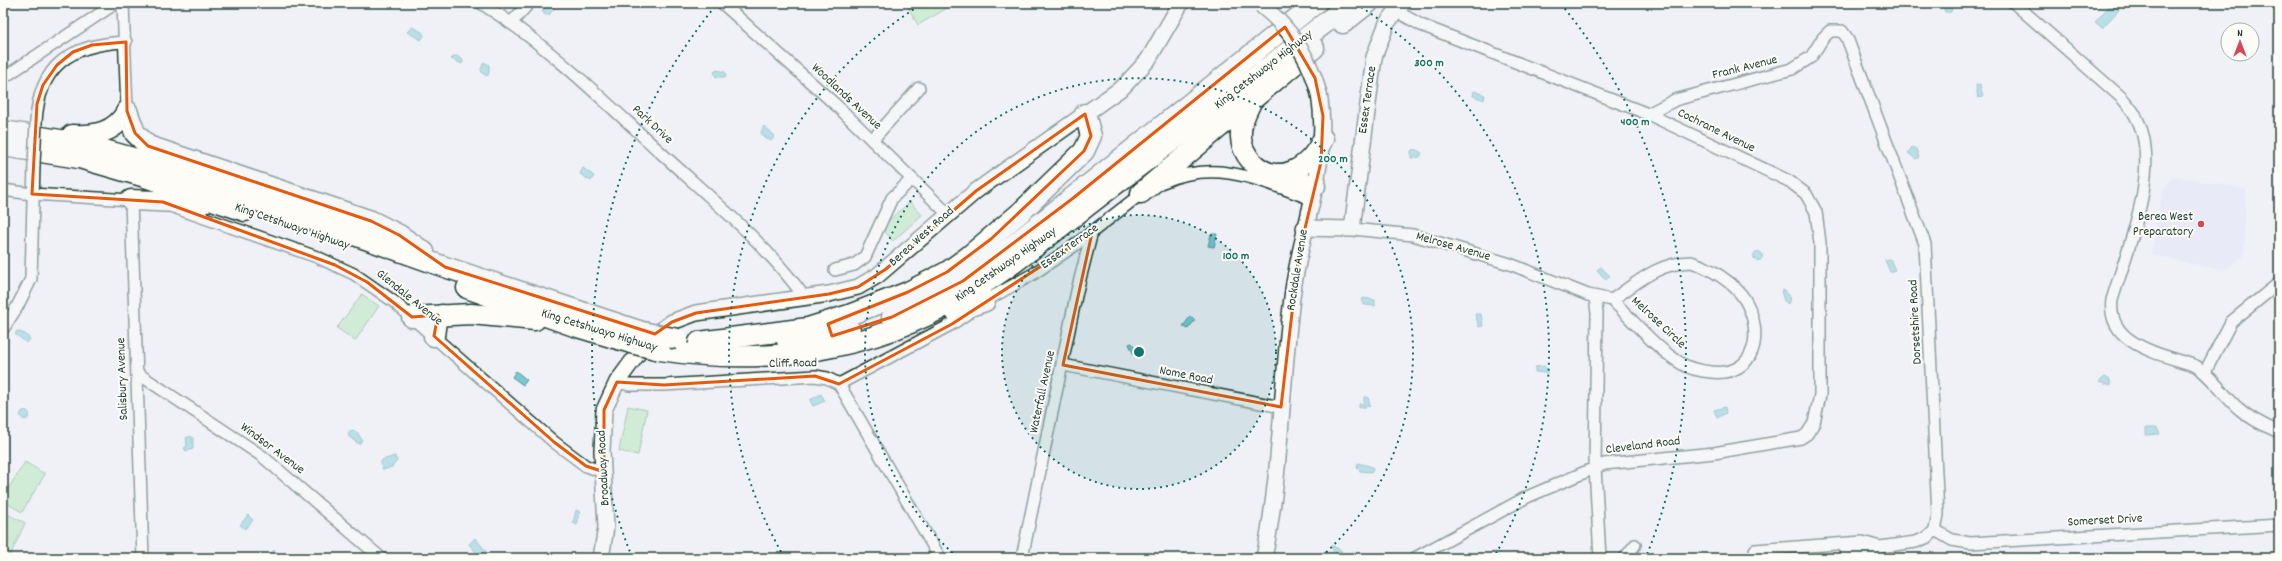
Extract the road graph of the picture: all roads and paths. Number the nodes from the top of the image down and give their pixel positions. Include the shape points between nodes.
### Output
1 (116, 3) edge
2 (123, 3) edge
3 (481, 3) edge
4 (529, 3) edge
5 (722, 3) edge
6 (1181, 3) edge
7 (1316, 3) edge
8 (1351, 3) edge
9 (1368, 3) edge
10 (2014, 3) edge
11 (1260, 4) edge
12 (1399, 7) edge
13 (512, 22) junction
14 (1836, 30) joint
15 (126, 42) junction
16 (3, 78) edge
17 (920, 88) dead end
18 (1252, 100) junction
19 (127, 111) junction
20 (1085, 114) junction
21 (1648, 114) junction
22 (3, 126) edge
23 (3, 131) edge
24 (1323, 139) junction
25 (872, 140) junction
26 (3, 146) edge
27 (1279, 174) junction
28 (912, 179) junction
29 (3, 190) edge
30 (1141, 193) junction
31 (1314, 193) junction
32 (32, 194) junction
33 (131, 200) junction
34 (163, 202) junction
35 (223, 203) junction
36 (948, 214) junction
37 (1304, 228) junction
38 (1352, 229) junction
39 (1092, 232) junction
40 (445, 267) junction
41 (835, 270) dead end
42 (792, 280) junction
43 (2279, 283) edge
44 (1595, 297) junction
45 (805, 298) junction
46 (783, 300) junction
47 (1612, 300) junction
48 (985, 301) junction
49 (442, 315) junction
50 (412, 317) junction
51 (555, 319) junction
52 (3, 329) edge
53 (434, 336) junction
54 (636, 337) junction
55 (699, 342) junction
56 (787, 355) junction
57 (1062, 365) junction
58 (2205, 372) junction
59 (137, 373) junction
60 (617, 382) junction
61 (839, 384) junction
62 (1281, 407) junction
63 (1814, 423) joint
64 (2279, 432) edge
65 (1595, 467) junction
66 (604, 472) junction
67 (2279, 525) edge
68 (1936, 530) junction
69 (1635, 545) dead end
70 (1755, 550) dead end
71 (143, 558) edge
72 (381, 558) edge
73 (601, 558) edge
74 (940, 558) edge
75 (1022, 558) edge
76 (1264, 558) edge
77 (1415, 558) edge
78 (1600, 558) edge
79 (1626, 558) edge

1 - 16 street
2 - 15 street
3 - 13 street, Park Drive
4 - 13 street
5 - 25 street, Woodlands Avenue
6 - 20 street, Berea West Road via 1141,68 1123,87
7 - 55 highway, King Cetshwayo Highway via 1072,199 979,270 947,290 892,317 827,335 752,344
8 - 56 highway, King Cetshwayo Highway via 1032,249 963,297 927,317 858,342
9 - 18 highway
10 - 58 street via 2122,98 2135,114 2141,128 2146,179 2112,300 2111,314 2114,324 2130,341 2196,366
11 - 24 street, Rockdale Avenue, bridge via 1282,24 1313,72 1320,94
12 - 21 street, Cochrane Avenue via 1428,28
12 - 38 street, Essex Terrace via 1381,34 1374,57
13 - 42 street, Park Drive via 574,73 687,176
14 - 21 street, Frank Avenue via 1826,34 1811,57 1792,69 1675,100
14 - 68 street, Dorsetshire Road via 1842,31 1847,38 1925,244 1932,354 1938,515
15 - 19 street
15 - 32 street, bridge via 92,45 64,58 43,85 37,104
17 - 25 street
18 - 27 highway via 1242,122 1242,147 1255,165 1265,171
18 - 30 highway
19 - 22 highway via 114,127 93,135 68,135
19 - 40 highway via 135,133 148,146 370,221 399,235
20 - 36 street, Berea West Road via 976,191
20 - 55 highway via 1091,136 1084,151 991,239 947,272 891,300 825,323
21 - 63 street, Cochrane Avenue via 1789,181 1810,200 1816,212 1820,243 1820,395
23 - 40 highway, King Cetshwayo Highway via 79,143 147,162
24 - 27 highway via 1306,163 1295,171
24 - 31 street, Rockdale Avenue
25 - 28 street, Woodlands Avenue
26 - 35 highway, King Cetshwayo Highway via 79,158
27 - 31 highway
28 - 36 street, Woodlands Avenue
28 - 41 street via 892,198 865,257 854,265
29 - 32 street
30 - 31 street, Essex Terrace via 1182,175 1223,171
30 - 39 street, Essex Terrace
31 - 37 street, Rockdale Avenue
32 - 33 street
32 - 52 street via 31,279
33 - 34 highway
33 - 59 street, Salisbury Avenue
34 - 35 highway
34 - 50 street, Glendale Avenue via 181,211 336,265 367,282
35 - 51 highway, King Cetshwayo Highway
36 - 45 street, Berea West Road via 868,282 846,291
37 - 38 street, Melrose Avenue
37 - 62 street, Rockdale Avenue via 1293,292
38 - 44 street, Melrose Avenue via 1397,232 1433,240 1510,264
39 - 48 street, Essex Terrace via 1033,274
39 - 57 street, Waterfall Avenue via 1076,291
40 - 54 highway, King Cetshwayo Highway
42 - 45 street, Park Drive
42 - 46 street
43 - 58 street via 2231,322
44 - 47 street, Melrose Avenue
44 - 65 street
45 - 46 street, Berea West Road
46 - 60 street, Berea West Road via 711,310 676,320 648,340
47 - 47 street, Melrose Circle via 1653,271 1670,263 1691,262 1702,265 1714,271 1744,299 1754,324 1751,356 1732,371 1720,373 1684,365 1671,357
48 - 56 highway via 902,335 865,347 817,355
48 - 61 street, Essex Terrace via 952,324
49 - 50 highway
49 - 51 highway via 471,314 526,320
49 - 53 highway via 436,320
50 - 53 street, Glendale Avenue
51 - 54 highway, King Cetshwayo Highway
53 - 66 street, Glendale Avenue via 554,442 586,466
54 - 55 highway, King Cetshwayo Highway, bridge
54 - 56 highway, King Cetshwayo Highway, bridge via 660,350 716,357
57 - 62 street, Nome Road
57 - 75 street, Waterfall Avenue
58 - 64 street via 2238,409
59 - 71 street, Salisbury Avenue
59 - 72 street, Windsor Avenue via 262,456
60 - 61 street, Cliff Road via 656,386 815,376
60 - 66 street, Broadway Road via 604,410
61 - 74 street
62 - 76 street, Rockdale Avenue via 1276,497
63 - 65 street, Cleveland Road via 1808,434 1794,441 1714,453 1638,459
65 - 77 street, Cleveland Road via 1527,497
65 - 78 street
66 - 73 street, Broadway Road via 606,527
67 - 68 street, Somerset Drive via 1970,543 1952,540
68 - 70 street via 1928,538 1916,542 1849,554 1842,545
69 - 79 street

